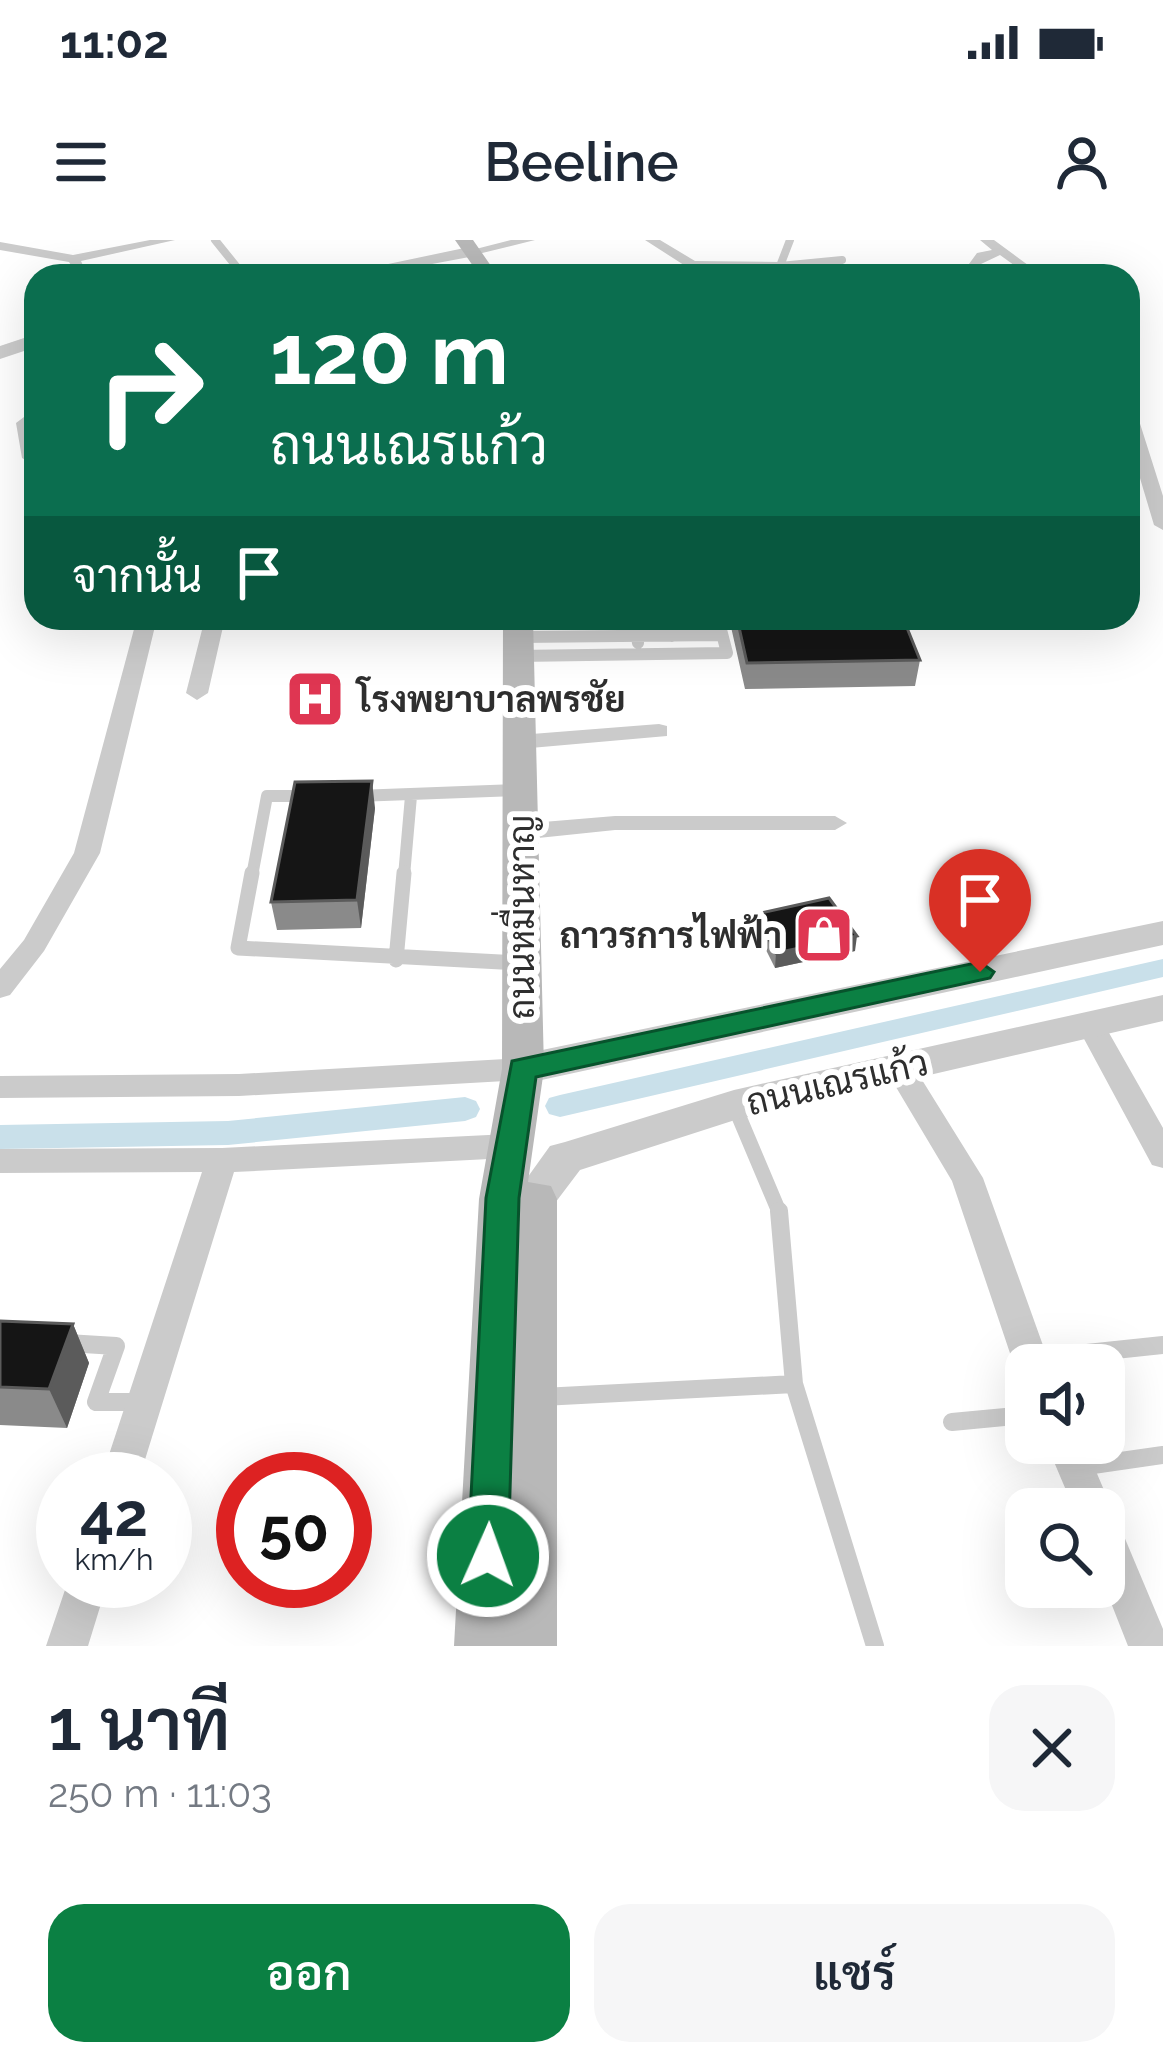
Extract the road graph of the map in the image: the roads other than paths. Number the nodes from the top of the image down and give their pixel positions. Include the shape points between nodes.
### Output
1 (169, 240) edge
2 (215, 240) edge
3 (529, 240) edge
4 (651, 240) edge
5 (986, 240) edge
6 (0, 245) edge
7 (469, 246) edge
8 (1002, 251) junction
9 (73, 259) junction
10 (842, 260) dead end
11 (76, 264) edge
12 (234, 264) edge
13 (420, 264) edge
14 (692, 264) edge
15 (797, 264) edge
16 (975, 264) edge
17 (1020, 264) edge
18 (1140, 445) edge
19 (1163, 446) edge
20 (1159, 497) edge
21 (1163, 525) edge
22 (144, 630) edge
23 (212, 630) edge
24 (636, 630) edge
25 (671, 630) edge
26 (721, 630) edge
27 (722, 635) junction
28 (637, 636) junction
29 (672, 636) junction
30 (517, 637) edge
31 (639, 654) junction
32 (196, 693) dead end
33 (659, 731) dead end
34 (519, 742) junction
35 (520, 790) junction
36 (411, 796) junction
37 (835, 824) dead end
38 (519, 832) junction
39 (1163, 933) edge
40 (396, 960) junction
41 (520, 963) junction
42 (0, 988) edge
43 (1163, 1007) edge
44 (1090, 1024) junction
45 (899, 1067) junction
46 (523, 1069) junction
47 (0, 1088) edge
48 (734, 1105) junction
49 (509, 1146) junction
50 (1163, 1156) edge
51 (223, 1160) junction
52 (0, 1161) edge
53 (534, 1199) joint
54 (46, 1342) edge
55 (1025, 1344) edge
56 (1163, 1346) edge
57 (1125, 1351) edge
58 (794, 1384) junction
59 (531, 1397) junction
60 (145, 1402) junction
61 (1005, 1416) edge
62 (952, 1422) dead end
63 (129, 1452) edge
64 (1125, 1455) edge
65 (1163, 1455) edge
66 (1125, 1587) edge
67 (79, 1608) edge
68 (67, 1646) edge
69 (484, 1646) edge
70 (527, 1646) edge
71 (875, 1646) edge
72 (1149, 1646) edge

1 - 9 street
2 - 12 lane
3 - 7 street
4 - 14 street
5 - 8 street
6 - 9 street
7 - 13 street
8 - 16 street
8 - 17 street
9 - 11 street
10 - 15 lane
18 - 19 street
20 - 21 street
22 - 42 street via 87,853
23 - 32 street
24 - 28 lane
25 - 29 lane
26 - 27 lane
27 - 29 lane
27 - 31 lane via 727,653
28 - 29 lane
28 - 30 lane
28 - 31 lane
30 - 31 lane
30 - 34 main road, ถนนหมื่นหาญ
33 - 34 street
34 - 35 main road, ถนนหมื่นหาญ
35 - 36 lane
35 - 38 main road, ถนนหมื่นหาญ
36 - 40 lane
36 - 40 lane via 267,796 238,948
37 - 38 street via 615,823
38 - 41 main road, ถนนหมื่นหาญ
39 - 46 street
40 - 41 lane
41 - 46 main road, ถนนหมื่นหาญ
43 - 44 street, ถนนเณรแก้ว
44 - 45 street, ถนนเณรแก้ว
44 - 50 street
45 - 48 street, ถนนเณรแก้ว
45 - 55 street via 967,1178
46 - 47 street
46 - 49 main road, ถนนหมื่นหาญ
48 - 53 street, ถนนเณรแก้ว via 565,1158
48 - 58 lane via 781,1217
49 - 51 street
49 - 69 main road, ถนนหมื่นหาญ
51 - 52 street
51 - 60 street
53 - 59 main road
54 - 60 lane via 116,1346 96,1402
56 - 57 lane
58 - 59 lane
58 - 71 lane
59 - 70 main road
60 - 63 street
61 - 62 lane
64 - 65 lane
66 - 72 street
67 - 68 street

